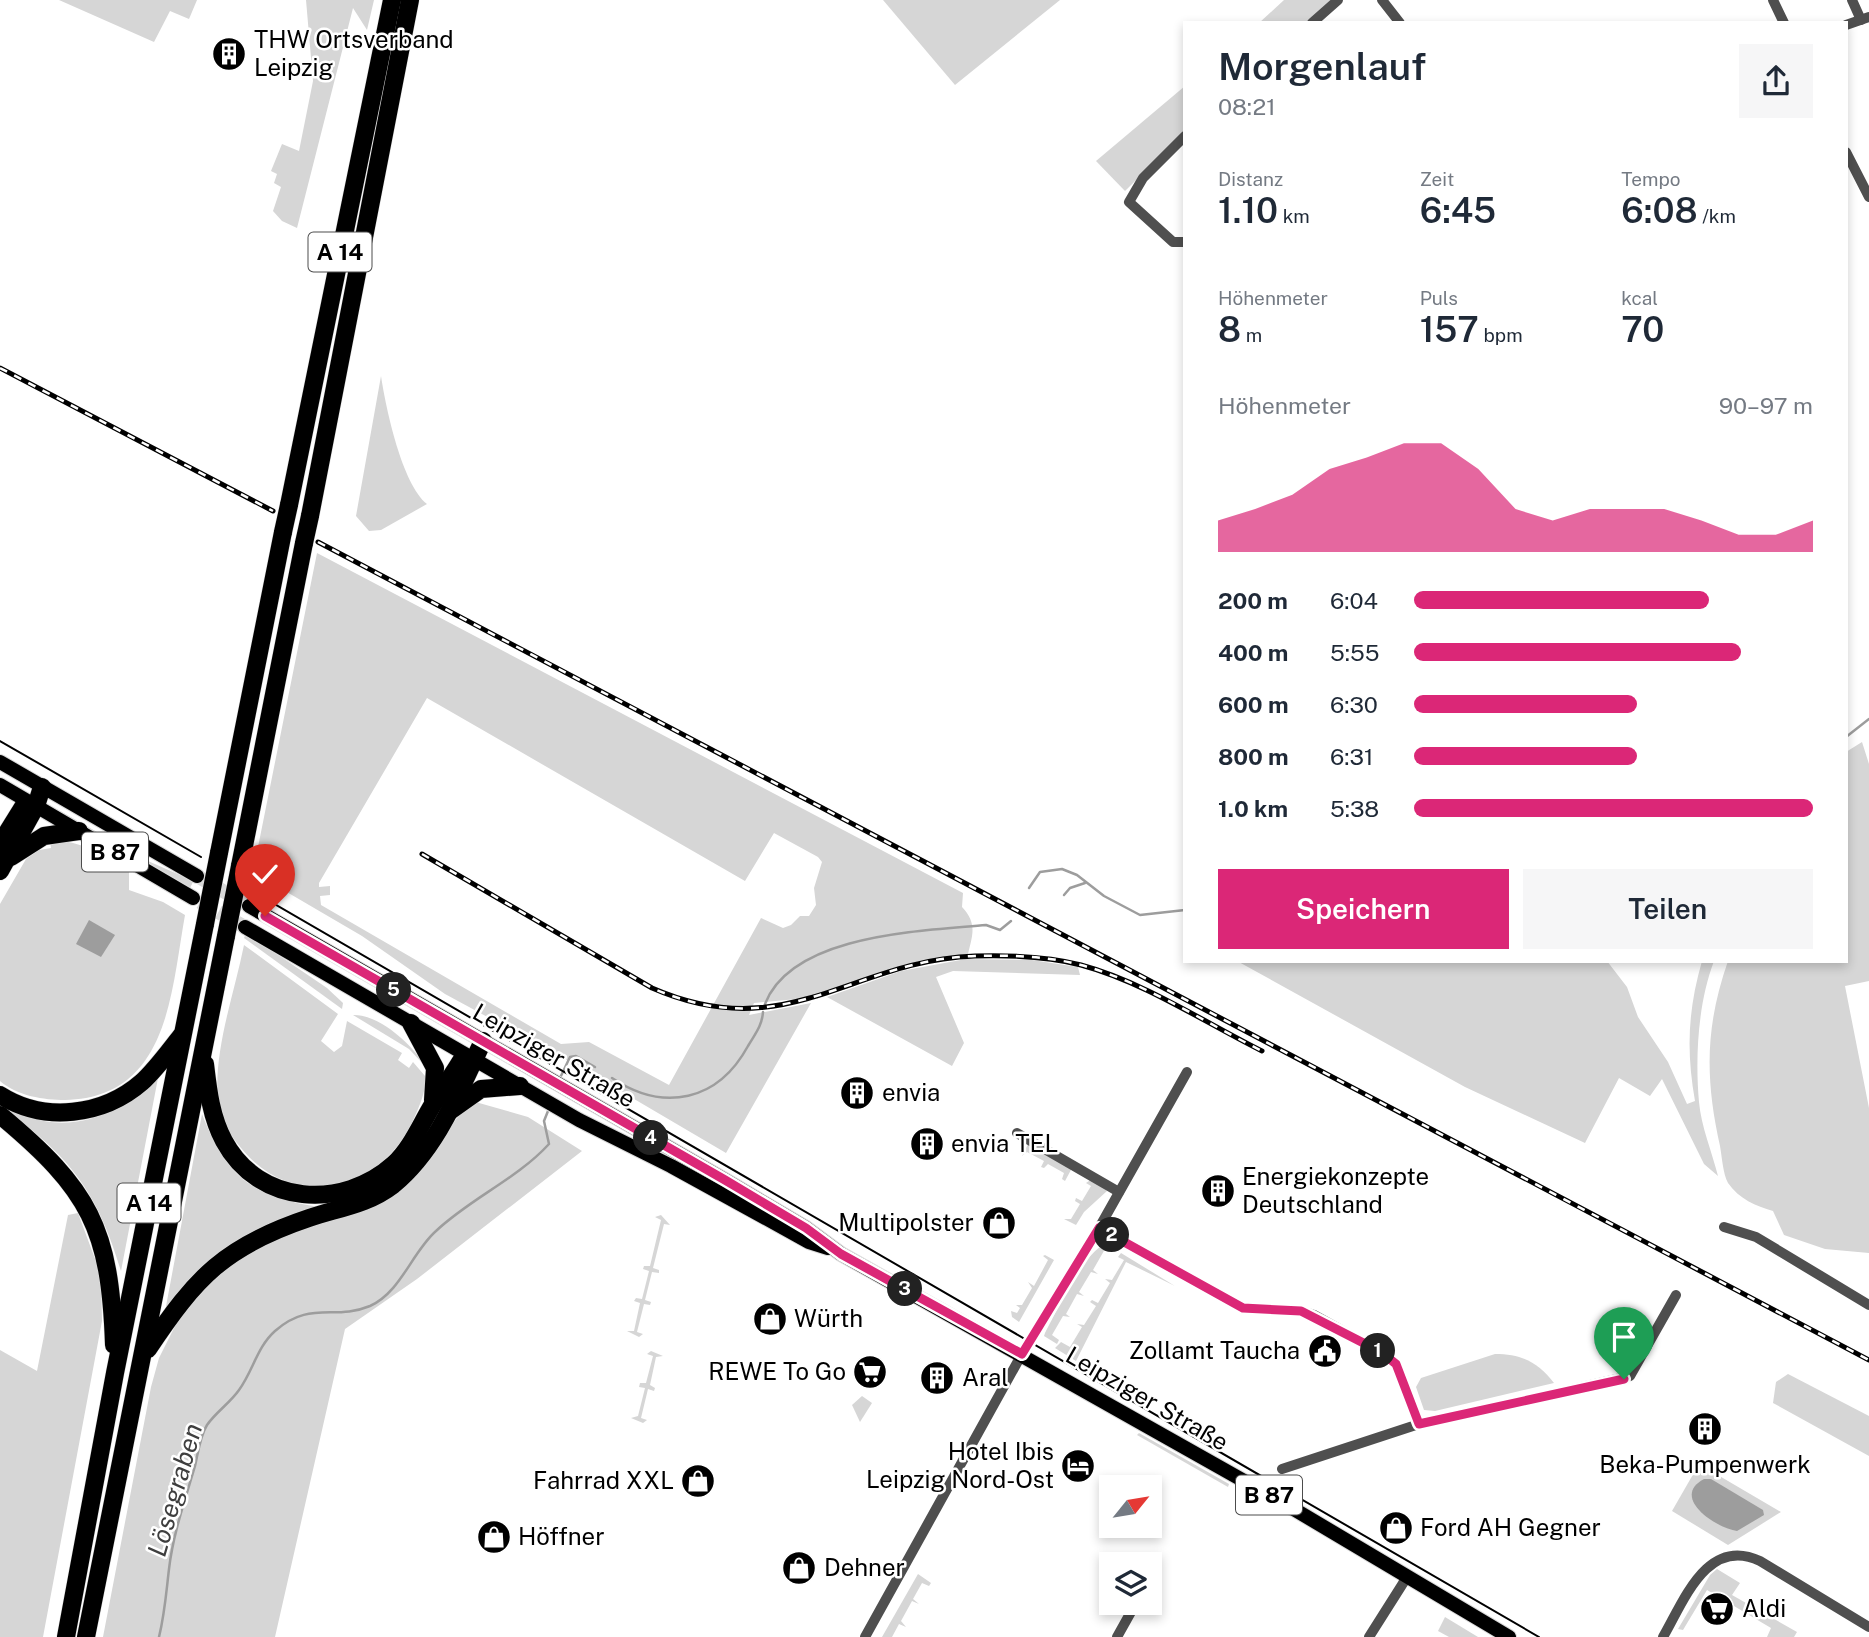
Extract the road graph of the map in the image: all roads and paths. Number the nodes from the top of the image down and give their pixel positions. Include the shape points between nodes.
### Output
1 (392, 0) edge
2 (411, 0) edge
3 (1338, 0) edge
4 (1382, 0) edge
5 (1773, 0) edge
6 (1852, 0) edge
7 (1865, 19) edge
8 (1314, 21) edge
9 (1398, 21) edge
10 (1783, 21) edge
11 (1848, 24) edge
12 (1183, 138) edge
13 (1848, 156) edge
14 (1869, 197) edge
15 (1183, 242) edge
16 (0, 762) edge
17 (0, 785) edge
18 (42, 787) junction
19 (32, 804) junction
20 (79, 831) junction
21 (2, 858) edge
22 (197, 876) tunnel mouth
23 (193, 898) tunnel mouth
24 (249, 906) tunnel mouth
25 (245, 927) tunnel mouth
26 (411, 1023) junction
27 (183, 1033) junction
28 (480, 1040) junction
29 (203, 1050) junction
30 (470, 1057) junction
31 (1187, 1072) dead end
32 (520, 1086) junction
33 (0, 1095) edge
34 (439, 1110) junction
35 (0, 1115) edge
36 (1017, 1133) dead end
37 (1119, 1192) junction
38 (1724, 1227) dead end
39 (1099, 1228) junction
40 (833, 1249) junction
41 (1675, 1295) dead end
42 (1869, 1305) edge
43 (1022, 1354) junction
44 (142, 1359) junction
45 (115, 1373) junction
46 (1419, 1424) junction
47 (1282, 1469) dead end
48 (1407, 1577) junction
49 (1129, 1615) edge
50 (1869, 1627) edge
51 (66, 1637) edge
52 (86, 1637) edge
53 (865, 1637) edge
54 (1117, 1637) edge
55 (1369, 1637) edge
56 (1509, 1637) edge
57 (1663, 1637) edge

1 - 27 highway, A 14, bridge
2 - 29 highway, A 14, bridge
3 - 8 street
4 - 9 street
5 - 10 street
6 - 7 street
7 - 11 street
12 - 15 street via 1143,178 1129,202 1174,242
13 - 14 street
16 - 18 main road, B 87
17 - 19 main road, B 87
18 - 19 highway
18 - 22 main road, B 87
19 - 20 main road, B 87
19 - 21 highway
20 - 21 highway via 44,836
20 - 23 main road, B 87
24 - 28 main road, Leipziger Straße / B 87
25 - 26 main road, B 87
26 - 30 main road, B 87
26 - 34 highway via 435,1068
27 - 33 highway via 142,1082 90,1110 35,1110
27 - 45 highway, A 14
28 - 30 highway
28 - 40 main road, Leipziger Straße / B 87 via 806,1228
29 - 34 highway via 212,1111 226,1144 264,1183 300,1195 349,1191 382,1174
29 - 44 highway, A 14
30 - 32 main road, B 87
30 - 34 highway
31 - 37 street
32 - 34 highway via 481,1089
32 - 40 main road, Leipziger Straße / B 87 via 809,1242
34 - 44 highway via 417,1160 391,1186 346,1209 250,1240 212,1267 179,1304
35 - 45 highway via 63,1173 102,1240 109,1271
36 - 37 street
37 - 39 street
38 - 42 street via 1756,1237
39 - 43 street
39 - 46 street via 1231,1303 1243,1308 1299,1310 1381,1352 1396,1364
40 - 43 main road, Leipziger Straße / B 87
41 - 46 street via 1630,1376
43 - 48 main road, Leipziger Straße / B 87
43 - 53 street
44 - 52 highway, A 14
45 - 51 highway, A 14
46 - 47 street
48 - 55 street
48 - 56 main road, Leipziger Straße / B 87
49 - 54 street
50 - 57 street via 1749,1556 1723,1558 1701,1571

